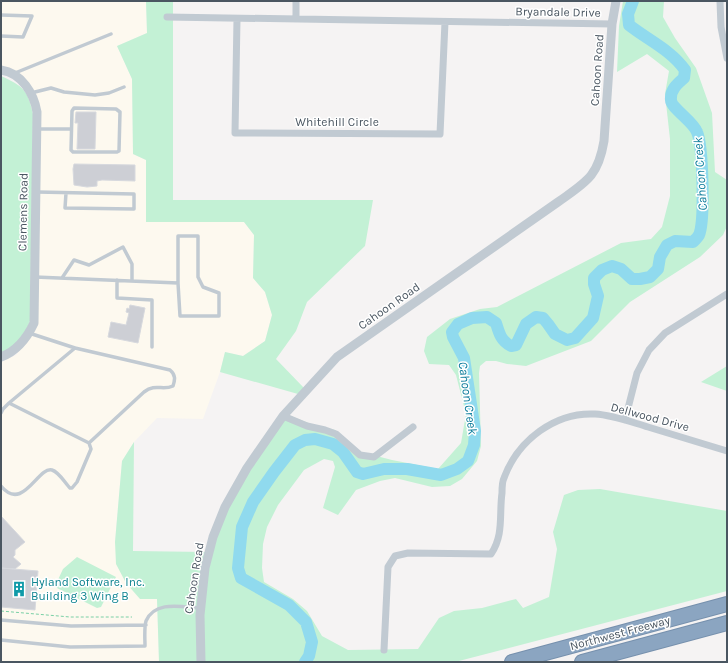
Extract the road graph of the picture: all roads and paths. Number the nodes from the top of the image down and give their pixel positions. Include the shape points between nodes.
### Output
1 (296, 1) edge
2 (616, 1) edge
3 (720, 1) edge
4 (1, 15) edge
5 (167, 17) dead end
6 (237, 18) junction
7 (296, 18) junction
8 (445, 22) junction
9 (612, 24) junction
10 (724, 27) edge
11 (111, 34) dead end
12 (1, 36) edge
13 (727, 58) edge
14 (1, 70) edge
15 (12, 74) junction
16 (124, 87) dead end
17 (31, 93) junction
18 (37, 129) junction
19 (71, 129) junction
20 (36, 192) junction
21 (66, 193) junction
22 (34, 277) junction
23 (62, 278) junction
24 (117, 280) junction
25 (132, 281) junction
26 (178, 283) junction
27 (727, 294) edge
28 (29, 333) junction
29 (152, 347) dead end
30 (75, 348) junction
31 (1, 357) edge
32 (9, 403) junction
33 (1, 413) edge
34 (283, 416) junction
35 (625, 420) junction
36 (413, 427) dead end
37 (89, 443) junction
38 (727, 451) edge
39 (1, 486) edge
40 (727, 604) edge
41 (201, 608) junction
42 (1, 610) edge
43 (132, 617) dead end
44 (1, 620) edge
45 (727, 623) edge
46 (146, 625) junction
47 (1, 640) edge
48 (384, 650) dead end
49 (201, 662) edge
50 (512, 662) edge
51 (582, 662) edge

1 - 7 street
2 - 9 street, Cahoon Road
3 - 10 street
4 - 12 lane via 32,16 23,37
5 - 6 street, Bryandale Drive
6 - 7 street, Bryandale Drive
6 - 8 street, Whitehill Circle via 235,133 440,134
7 - 8 street, Bryandale Drive
8 - 9 street, Bryandale Drive
9 - 34 street, Cahoon Road via 602,155 590,177 337,357
10 - 13 street
11 - 15 lane
14 - 15 street, Clemens Road
15 - 17 street, Clemens Road
16 - 17 lane via 95,95 51,88
17 - 18 street, Clemens Road via 37,112
18 - 19 lane
18 - 20 street, Clemens Road
19 - 19 lane via 70,148 73,152 117,152 120,112 116,109 74,108
20 - 21 lane
20 - 22 street, Clemens Road
21 - 21 lane via 134,194 134,210 65,208
22 - 23 lane
22 - 28 street, Clemens Road via 34,323
23 - 24 lane
23 - 25 lane via 74,260 89,265 123,247 132,264
24 - 25 lane
24 - 29 lane via 117,298 152,300
25 - 26 lane
26 - 26 lane via 180,316 219,316 219,293 203,287 198,277 198,236 178,236
27 - 35 street via 665,333 649,350 637,373
28 - 30 lane
28 - 31 street, Clemens Road via 10,354
30 - 32 lane
30 - 37 lane via 170,370 175,376 173,386 153,387 144,392
32 - 33 lane
32 - 37 lane
34 - 36 street via 336,434 360,455 374,457
34 - 41 street, Cahoon Road via 247,468 225,507 213,537 205,568
35 - 38 street, Dellwood Drive
35 - 48 street, Dellwood Drive via 596,414 574,415 537,432 522,445 504,479 500,504 500,533 491,554 408,553 396,556 388,567
37 - 39 lane via 90,453 72,488 53,470 47,470 18,494 7,492
40 - 50 highway, Northwest Freeway
41 - 46 lane via 160,607 150,615
41 - 49 street, Cahoon Road
42 - 43 path via 70,617
44 - 46 lane via 71,626
45 - 51 highway, Northwest Freeway
46 - 47 lane via 144,646 70,647

